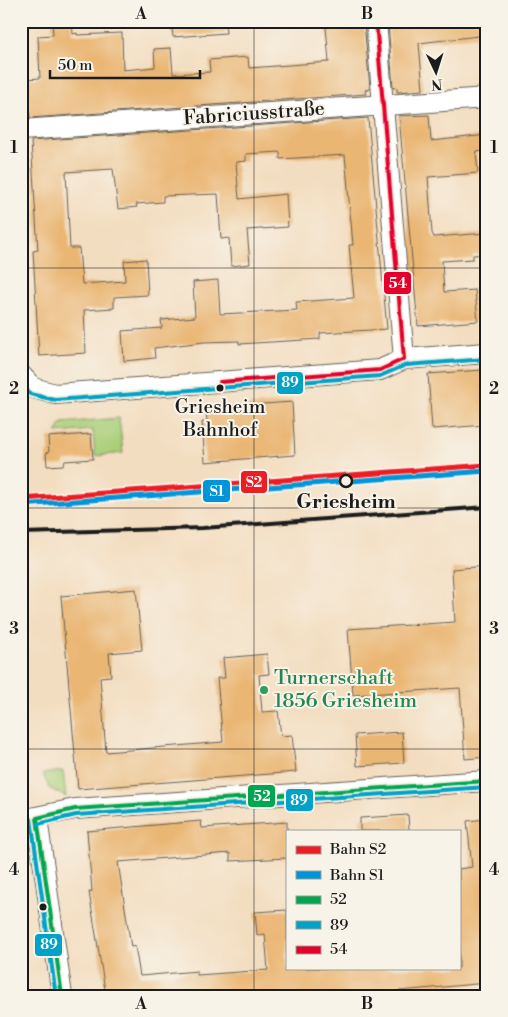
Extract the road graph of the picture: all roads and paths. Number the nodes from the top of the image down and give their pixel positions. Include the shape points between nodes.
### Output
1 (376, 21) edge
2 (487, 98) edge
3 (383, 104) junction
4 (21, 130) edge
5 (487, 353) edge
6 (404, 359) junction
7 (21, 375) edge
8 (487, 781) edge
9 (29, 819) edge
10 (62, 996) edge

1 - 3 street
2 - 3 street, Fabriciusstraße
3 - 4 street, Fabriciusstraße
3 - 6 street
5 - 6 street
6 - 7 street via 380,370 56,394 33,388
8 - 9 street via 75,809
9 - 10 street

